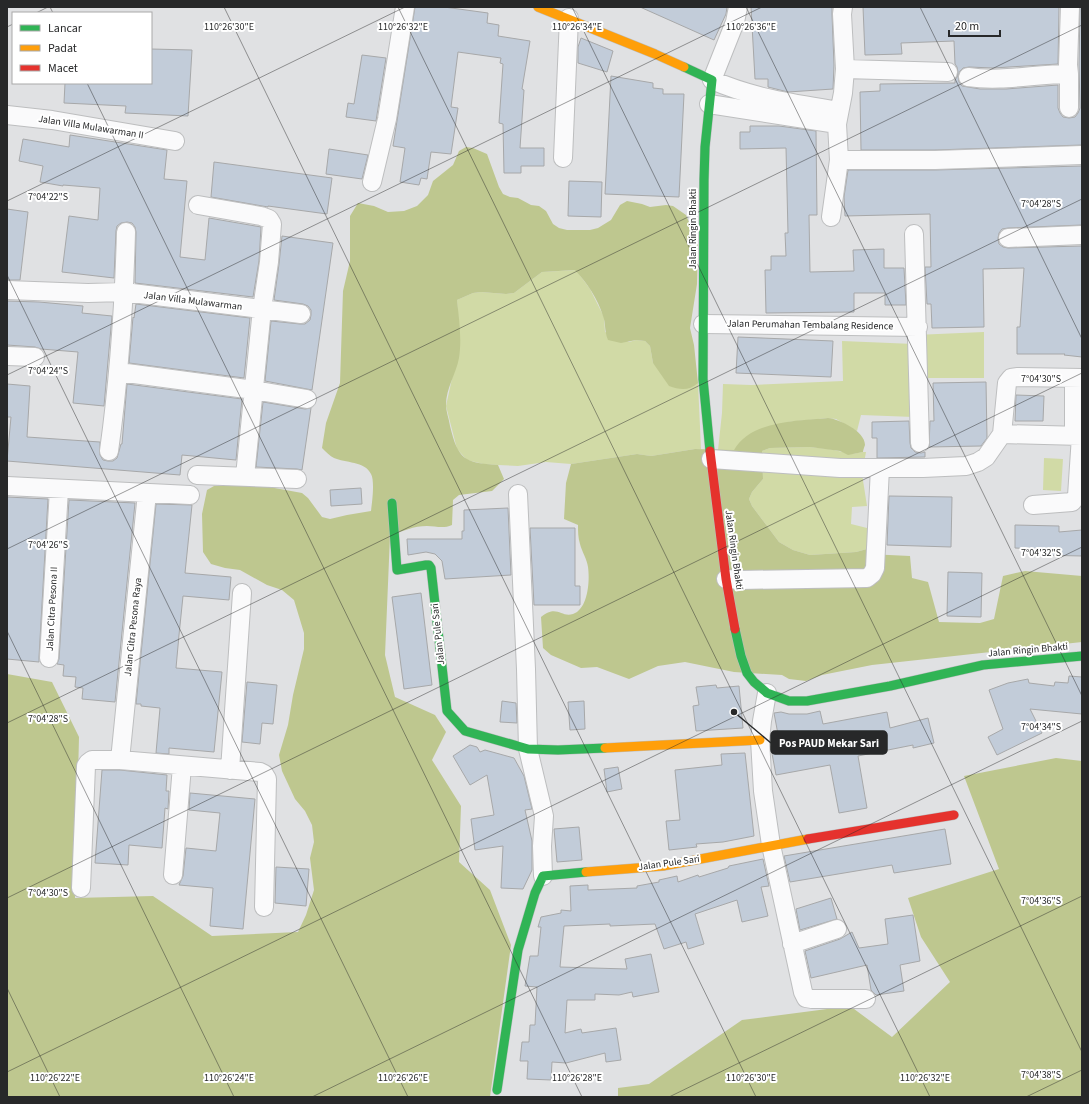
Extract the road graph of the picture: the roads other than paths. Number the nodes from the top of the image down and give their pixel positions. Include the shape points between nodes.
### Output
1 (405, 7) edge
2 (538, 7) edge
3 (738, 7) edge
4 (844, 7) edge
5 (1070, 7) edge
6 (569, 18) junction
7 (845, 69) junction
8 (948, 72) dead end
9 (1069, 74) junction
10 (968, 77) dead end
11 (712, 80) junction
12 (709, 104) junction
13 (1069, 108) dead end
14 (7, 115) edge
15 (838, 118) junction
16 (175, 141) dead end
17 (1082, 155) edge
18 (563, 158) dead end
19 (839, 160) junction
20 (372, 182) dead end
21 (198, 205) dead end
22 (831, 216) dead end
23 (126, 232) dead end
24 (914, 234) dead end
25 (1082, 235) edge
26 (1008, 238) dead end
27 (7, 290) edge
28 (124, 292) junction
29 (262, 309) junction
30 (301, 314) dead end
31 (703, 324) junction
32 (918, 327) junction
33 (7, 356) edge
34 (35, 357) dead end
35 (119, 372) junction
36 (1078, 378) edge
37 (254, 390) junction
38 (307, 399) dead end
39 (1002, 434) junction
40 (1079, 436) edge
41 (920, 443) dead end
42 (109, 451) dead end
43 (711, 459) junction
44 (880, 468) junction
45 (197, 475) dead end
46 (245, 476) junction
47 (297, 479) dead end
48 (7, 486) edge
49 (59, 489) junction
50 (147, 493) junction
51 (518, 494) dead end
52 (190, 495) dead end
53 (392, 503) dead end
54 (1033, 504) dead end
55 (726, 579) junction
56 (242, 593) dead end
57 (1082, 656) edge
58 (50, 658) dead end
59 (766, 693) junction
60 (760, 740) junction
61 (528, 749) junction
62 (120, 760) junction
63 (182, 766) junction
64 (230, 770) junction
65 (954, 815) dead end
66 (771, 845) junction
67 (173, 875) dead end
68 (543, 876) junction
69 (81, 888) dead end
70 (264, 907) dead end
71 (837, 929) dead end
72 (792, 944) junction
73 (866, 1000) dead end
74 (497, 1090) dead end

1 - 20 street via 387,119
2 - 6 street
3 - 11 street via 735,22
4 - 7 street via 842,14
5 - 9 street
6 - 11 street
6 - 18 street
7 - 8 street
7 - 15 street
9 - 10 street via 998,80
9 - 13 street
11 - 12 street, Jalan Ringin Bhakti
11 - 15 street via 734,90
12 - 15 street
12 - 31 street, Jalan Ringin Bhakti via 704,180
14 - 16 street, Jalan Villa Mulawarman II
15 - 19 street
17 - 19 street
19 - 22 street
21 - 29 street via 269,219 272,224 270,262
23 - 28 street
24 - 32 street
25 - 26 street
27 - 28 street, Jalan Villa Mulawarman
28 - 29 street, Jalan Villa Mulawarman
28 - 35 street
29 - 30 street, Jalan Villa Mulawarman
29 - 37 street
31 - 32 street, Jalan Perumahan Tembalang Residence
31 - 43 street, Jalan Ringin Bhakti via 703,379
32 - 41 street
33 - 34 street
35 - 37 street
35 - 42 street
36 - 39 street via 1011,378 1007,383
36 - 40 street
37 - 38 street
37 - 46 street
39 - 40 street
39 - 44 street via 986,457 966,466
40 - 54 street via 1075,500
43 - 44 street via 840,468
43 - 55 street, Jalan Ringin Bhakti
44 - 55 street via 875,568 867,578
45 - 46 street
46 - 47 street
48 - 49 street
49 - 50 street
49 - 58 street, Jalan Citra Pesona II
50 - 52 street
50 - 62 street, Jalan Citra Pesona Raya
51 - 61 street
53 - 61 street, Jalan Pule Sari via 397,570 426,565 431,568 447,711 465,731
55 - 59 street, Jalan Ringin Bhakti via 741,656 747,673
56 - 64 street
57 - 59 street, Jalan Ringin Bhakti via 983,665 807,701 789,701
59 - 60 street
60 - 61 street, Jalan Pule Sari via 558,750
60 - 66 street via 763,791
61 - 68 street via 544,816
62 - 63 street
62 - 69 street via 92,760 86,766
63 - 64 street
63 - 67 street
64 - 70 street via 260,772 267,779
65 - 66 street, Jalan Pule Sari
66 - 68 street, Jalan Pule Sari via 663,866
66 - 72 street
68 - 74 street via 535,893 518,950
71 - 72 street
72 - 73 street via 806,998

